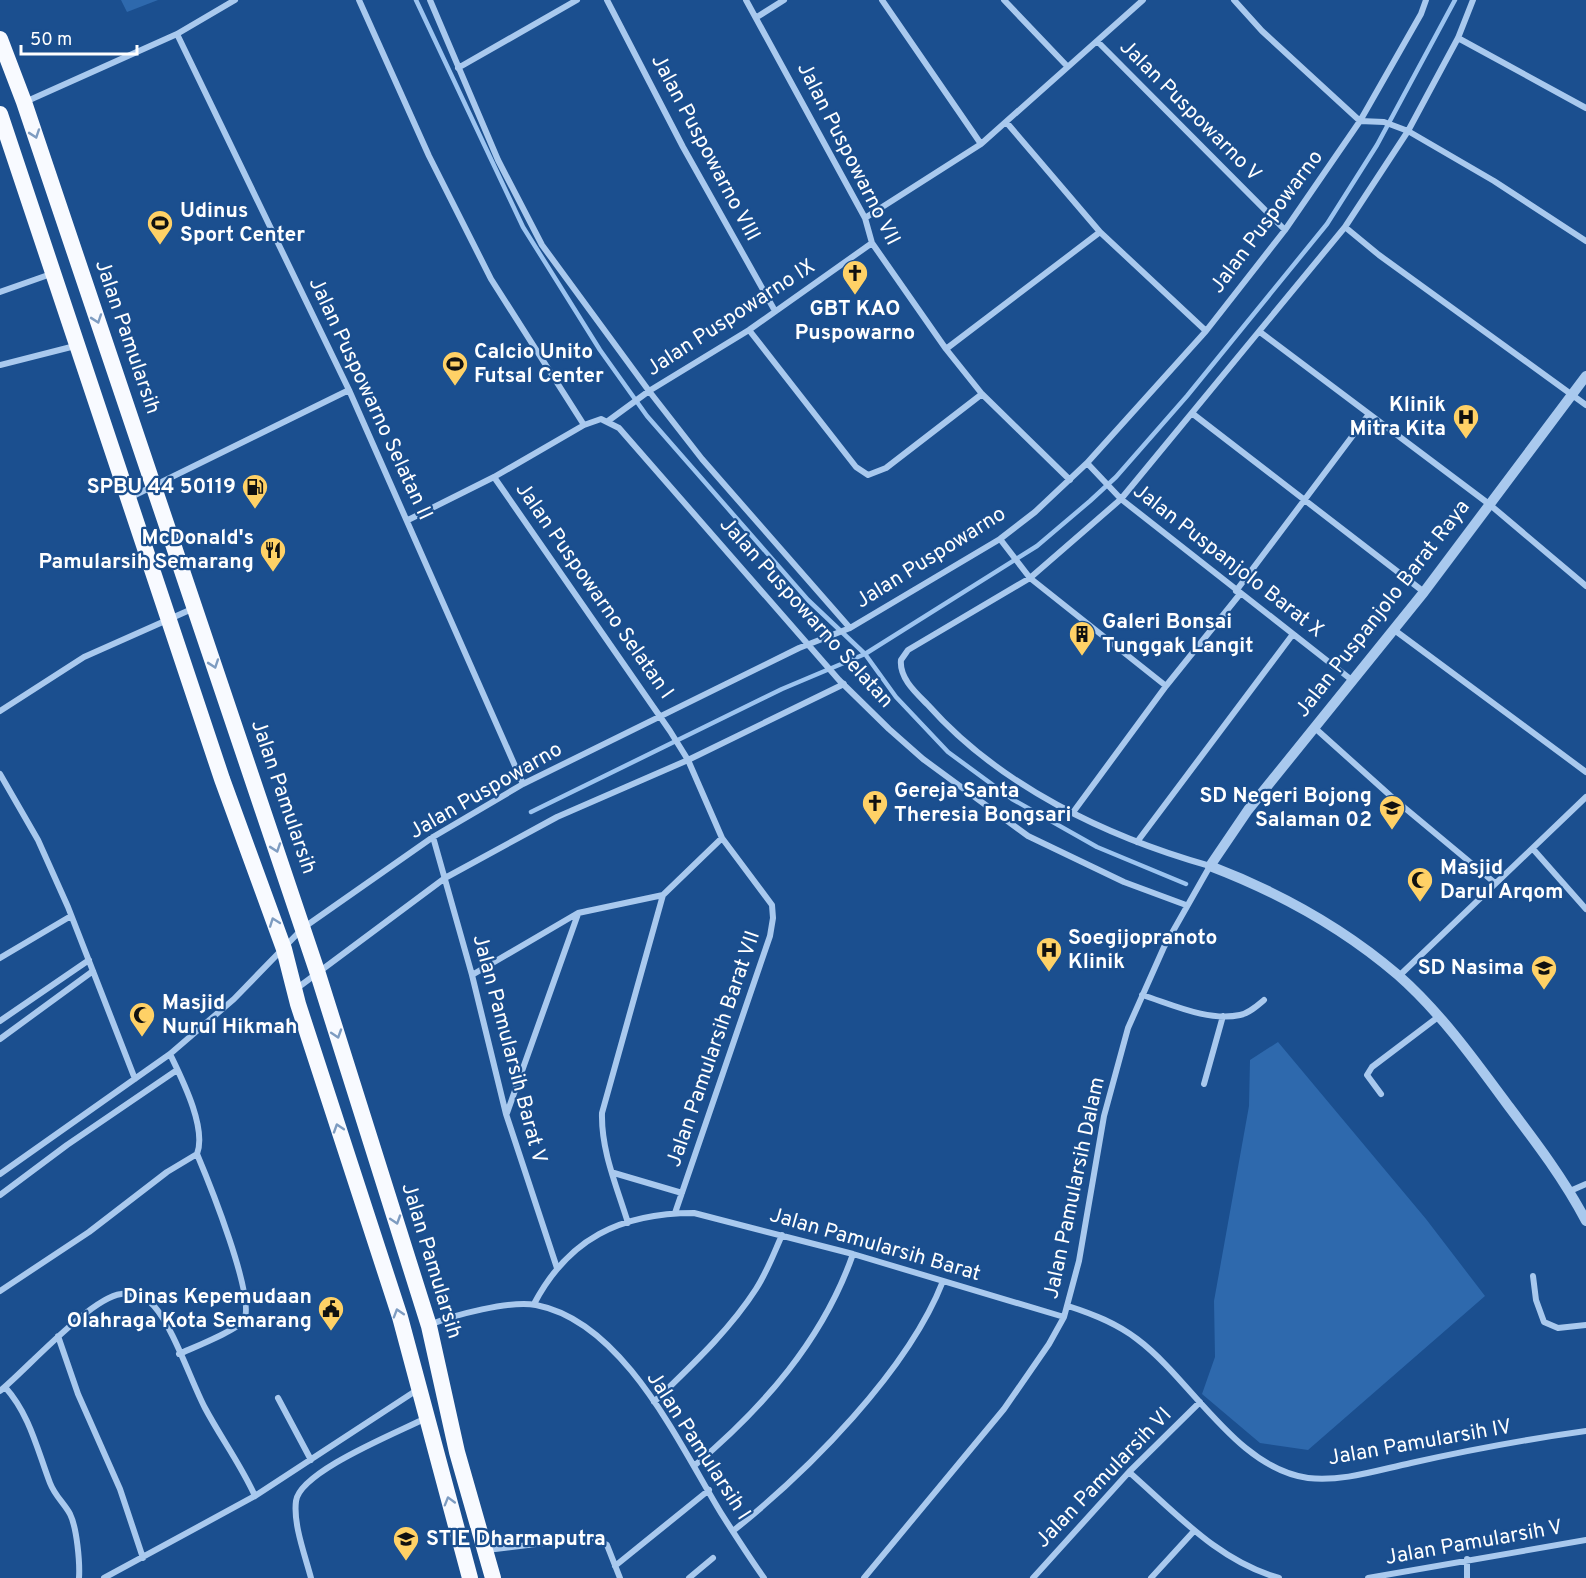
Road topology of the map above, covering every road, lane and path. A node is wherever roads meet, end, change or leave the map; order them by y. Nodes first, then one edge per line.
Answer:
1 (235, 0) edge
2 (359, 0) edge
3 (430, 0) edge
4 (577, 0) edge
5 (607, 0) edge
6 (746, 0) edge
7 (784, 0) edge
8 (882, 0) edge
9 (1004, 0) edge
10 (1143, 0) edge
11 (1234, 0) edge
12 (1426, 0) edge
13 (1473, 0) edge
14 (757, 17) junction
15 (177, 33) junction
16 (1458, 38) junction
17 (0, 39) edge
18 (1097, 41) junction
19 (1067, 66) junction
20 (458, 68) junction
21 (24, 102) junction
22 (1586, 108) edge
23 (0, 114) edge
24 (1360, 121) junction
25 (1007, 123) junction
26 (1408, 131) junction
27 (981, 144) junction
28 (865, 218) junction
29 (1345, 227) junction
30 (1285, 230) junction
31 (1100, 232) junction
32 (1586, 241) edge
33 (872, 243) junction
34 (54, 273) junction
35 (0, 292) edge
36 (775, 311) junction
37 (749, 330) junction
38 (1206, 331) junction
39 (1260, 332) junction
40 (78, 345) junction
41 (946, 349) junction
42 (0, 365) edge
43 (1586, 376) edge
44 (349, 390) junction
45 (649, 391) junction
46 (982, 394) junction
47 (1571, 395) junction
48 (1586, 405) edge
49 (1193, 414) junction
50 (1369, 414) junction
51 (608, 421) junction
52 (584, 425) junction
53 (1089, 464) junction
54 (494, 477) junction
55 (1070, 480) junction
56 (154, 486) junction
57 (1119, 496) junction
58 (128, 499) junction
59 (1303, 501) junction
60 (1489, 504) junction
61 (408, 520) junction
62 (1001, 541) junction
63 (1028, 575) junction
64 (1586, 586) edge
65 (1424, 591) junction
66 (1238, 592) junction
67 (195, 608) junction
68 (169, 617) junction
69 (849, 628) junction
70 (1394, 629) junction
71 (1293, 634) junction
72 (810, 644) junction
73 (1353, 681) junction
74 (841, 682) junction
75 (1166, 686) junction
76 (0, 711) edge
77 (661, 718) junction
78 (666, 725) joint
79 (1316, 729) junction
80 (688, 760) junction
81 (1586, 772) edge
82 (0, 774) edge
83 (523, 784) junction
84 (1586, 797) edge
85 (1074, 812) junction
86 (433, 837) junction
87 (722, 838) junction
88 (1137, 842) junction
89 (1533, 849) junction
90 (1210, 866) junction
91 (445, 878) junction
92 (1495, 883) junction
93 (663, 895) junction
94 (1186, 905) junction
95 (1586, 909) edge
96 (578, 913) junction
97 (71, 916) junction
98 (303, 928) junction
99 (284, 949) junction
100 (0, 958) edge
101 (89, 960) junction
102 (93, 971) junction
103 (318, 974) junction
104 (472, 975) junction
105 (1399, 976) junction
106 (294, 991) junction
107 (1142, 995) junction
108 (1264, 1000) dead end
109 (1223, 1016) junction
110 (1438, 1017) junction
111 (0, 1021) edge
112 (0, 1040) edge
113 (170, 1054) junction
114 (177, 1070) junction
115 (135, 1079) junction
116 (1204, 1084) dead end
117 (123, 1088) junction
118 (1381, 1094) dead end
119 (130, 1102) junction
120 (506, 1114) junction
121 (197, 1154) junction
122 (614, 1173) junction
123 (0, 1174) edge
124 (1586, 1184) edge
125 (1570, 1191) junction
126 (682, 1193) junction
127 (0, 1195) edge
128 (675, 1213) junction
129 (1586, 1221) edge
130 (627, 1222) junction
131 (782, 1235) junction
132 (853, 1254) junction
133 (557, 1268) junction
134 (1533, 1276) dead end
135 (943, 1281) junction
136 (0, 1291) edge
137 (534, 1304) junction
138 (1068, 1306) junction
139 (1064, 1317) junction
140 (1586, 1325) edge
141 (429, 1326) junction
142 (58, 1336) junction
143 (179, 1354) junction
144 (420, 1388) junction
145 (3, 1389) edge
146 (278, 1398) dead end
147 (654, 1402) junction
148 (1200, 1402) junction
149 (427, 1418) junction
150 (1586, 1431) edge
151 (311, 1460) junction
152 (694, 1466) junction
153 (1129, 1472) junction
154 (709, 1490) junction
155 (255, 1497) junction
156 (733, 1531) junction
157 (1194, 1531) junction
158 (1586, 1540) edge
159 (486, 1550) junction
160 (142, 1558) junction
161 (713, 1558) dead end
162 (1467, 1559) junction
163 (615, 1566) junction
164 (79, 1578) edge
165 (104, 1578) edge
166 (310, 1578) edge
167 (470, 1578) edge
168 (493, 1578) edge
169 (620, 1578) edge
170 (689, 1578) edge
171 (764, 1578) edge
172 (864, 1578) edge
173 (1033, 1578) edge
174 (1151, 1578) edge
175 (1279, 1578) edge
176 (1368, 1578) edge
177 (1467, 1578) edge

1 - 15 street
2 - 52 street
3 - 20 street, Jalan Puspowarno Selatan
4 - 20 street
5 - 36 street, Jalan Puspowarno VIII
6 - 14 street, Jalan Puspowarno VII
7 - 14 street
8 - 27 street
9 - 19 street
10 - 18 street
11 - 24 street
12 - 24 street, Jalan Puspowarno
13 - 16 street
14 - 28 street, Jalan Puspowarno VII
15 - 21 street
15 - 44 street, Jalan Puspowarno Selatan II
16 - 22 street
16 - 26 street
17 - 21 highway, Jalan Pamularsih
18 - 19 street
18 - 30 street, Jalan Puspowarno V
19 - 25 street
20 - 45 street, Jalan Puspowarno Selatan
21 -> 56 highway, Jalan Pamularsih
23 - 34 highway
24 - 26 street
24 - 30 street, Jalan Puspowarno
25 - 27 street
25 - 31 street
26 - 29 street
26 - 32 street
27 - 28 street
28 - 33 street, Jalan Puspowarno VII
29 - 39 street
29 - 47 street
30 - 38 street, Jalan Puspowarno
31 - 38 street
31 - 41 street
33 - 36 street, Jalan Puspowarno IX
33 - 41 street, Jalan Puspowarno VII
34 - 35 street
34 - 40 highway
36 - 37 street, Jalan Puspowarno IX
37 - 45 street, Jalan Puspowarno IX
37 - 46 street
38 - 53 street, Jalan Puspowarno
39 - 49 street
39 - 50 street
40 - 42 street
40 - 58 highway
41 - 46 street, Jalan Puspowarno VII
43 - 47 street, Jalan Puspanjolo Barat Raya
44 - 56 street
44 - 61 street, Jalan Puspowarno Selatan II
45 - 51 street, Jalan Puspowarno IX
45 - 69 street, Jalan Puspowarno Selatan
46 - 55 street, Jalan Puspowarno VII
47 - 48 street
47 - 60 street, Jalan Puspanjolo Barat Raya
49 - 57 street
49 - 59 street
50 - 59 street
50 - 60 street
51 - 52 street
51 - 72 street, Jalan Puspowarno Selatan
52 - 54 street
53 - 55 street, Jalan Puspowarno
53 - 57 street, Jalan Puspanjolo Barat X
54 - 61 street
54 - 77 street, Jalan Puspowarno Selatan I
55 - 62 street, Jalan Puspowarno
56 - 58 street
56 - 67 highway, Jalan Pamularsih
57 - 63 street
57 - 66 street, Jalan Puspanjolo Barat X
58 - 68 highway
59 - 65 street
59 - 66 street
60 - 64 street
60 - 65 street, Jalan Puspanjolo Barat Raya
61 - 83 street, Jalan Puspowarno Selatan II
62 - 63 street
62 - 69 street, Jalan Puspowarno
63 - 75 street
63 - 85 street
65 - 70 street, Jalan Puspanjolo Barat Raya
66 - 71 street, Jalan Puspanjolo Barat X
66 - 75 street
67 - 68 street
67 -> 98 highway, Jalan Pamularsih
68 - 76 street
99 -> 68 highway
69 - 72 street, Jalan Puspowarno
70 - 73 street, Jalan Puspanjolo Barat Raya
70 - 81 street
71 - 73 street, Jalan Puspanjolo Barat X
71 - 88 street
72 - 74 street, Jalan Puspowarno Selatan
72 - 77 street, Jalan Puspowarno
73 - 79 street, Jalan Puspanjolo Barat Raya
74 - 80 street
74 - 94 street, Jalan Puspowarno Selatan
75 - 85 street
77 - 78 street, Jalan Puspowarno Selatan I
77 - 83 street, Jalan Puspowarno
78 - 80 street, Jalan Pamularsih Barat VII
79 - 90 street, Jalan Puspanjolo Barat Raya
79 - 92 street
80 - 87 street, Jalan Pamularsih Barat VII
80 - 91 street
82 - 97 street
83 - 86 street, Jalan Puspowarno
84 - 89 street
85 - 88 street
86 - 91 street, Jalan Pamularsih Barat V
86 - 98 street, Jalan Puspowarno
87 - 93 street
87 - 126 street, Jalan Pamularsih Barat VII
88 - 90 street
89 - 92 street
89 - 95 street
90 - 94 street, Jalan Pamularsih Dalam
90 - 105 street
91 - 103 street
91 - 104 street, Jalan Pamularsih Barat V
92 - 105 street
93 - 96 street
93 - 122 street
94 - 107 street, Jalan Pamularsih Dalam
96 - 104 street
96 - 120 street
97 - 100 street
97 - 101 street
98 - 99 street, Jalan Puspowarno
98 - 103 highway, Jalan Pamularsih
99 - 106 highway
99 - 113 street, Jalan Puspowarno
101 - 102 street
101 - 111 street
102 - 112 street
102 - 115 street
103 - 106 street
103 -> 141 highway, Jalan Pamularsih
104 - 120 street, Jalan Pamularsih Barat V
105 - 110 street
144 -> 106 highway
107 - 109 street
107 - 138 street, Jalan Pamularsih Dalam
108 - 109 street
109 - 116 street
110 - 118 street
110 - 125 street
113 - 114 street
113 - 115 street, Jalan Puspowarno
114 - 119 street
114 - 121 street
115 - 117 street, Jalan Puspowarno
117 - 119 street
117 - 123 street, Jalan Puspowarno
119 - 127 street
120 - 133 street, Jalan Pamularsih Barat V
121 - 136 street
121 - 143 street
122 - 126 street
122 - 130 street
124 - 125 street
125 - 129 street
126 - 128 street, Jalan Pamularsih Barat VII
128 - 130 street
128 - 131 street, Jalan Pamularsih Barat
130 - 133 street
131 - 132 street, Jalan Pamularsih Barat
131 - 147 street
132 - 135 street, Jalan Pamularsih Barat
132 - 152 street
133 - 137 street
134 - 140 street
135 - 139 street, Jalan Pamularsih Barat
135 - 156 street
137 - 141 street, Jalan Pamularsih I
137 - 147 street, Jalan Pamularsih I
138 - 139 street, Jalan Pamularsih Dalam
138 - 148 street, Jalan Pamularsih IV
139 - 172 street, Jalan Pamularsih Dalam
141 - 159 highway, Jalan Pamularsih
142 - 143 street
142 - 145 street
142 - 160 street
143 - 155 street
144 - 149 highway
144 - 151 street
145 - 164 street
146 - 151 street
147 - 152 street, Jalan Pamularsih I
148 - 150 street, Jalan Pamularsih IV
148 - 153 street, Jalan Pamularsih VI
149 - 166 street
167 -> 149 highway
151 - 155 street
152 - 154 street, Jalan Pamularsih I
153 - 157 street
153 - 173 street, Jalan Pamularsih VI
154 - 156 street, Jalan Pamularsih I
154 - 163 street
155 - 160 street
156 - 171 street, Jalan Pamularsih I
157 - 174 street
157 - 175 street
158 - 162 street, Jalan Pamularsih V
159 - 163 street
159 - 168 highway, Jalan Pamularsih
160 - 165 street
161 - 170 street
162 - 176 street, Jalan Pamularsih V
162 - 177 street
163 - 169 street

